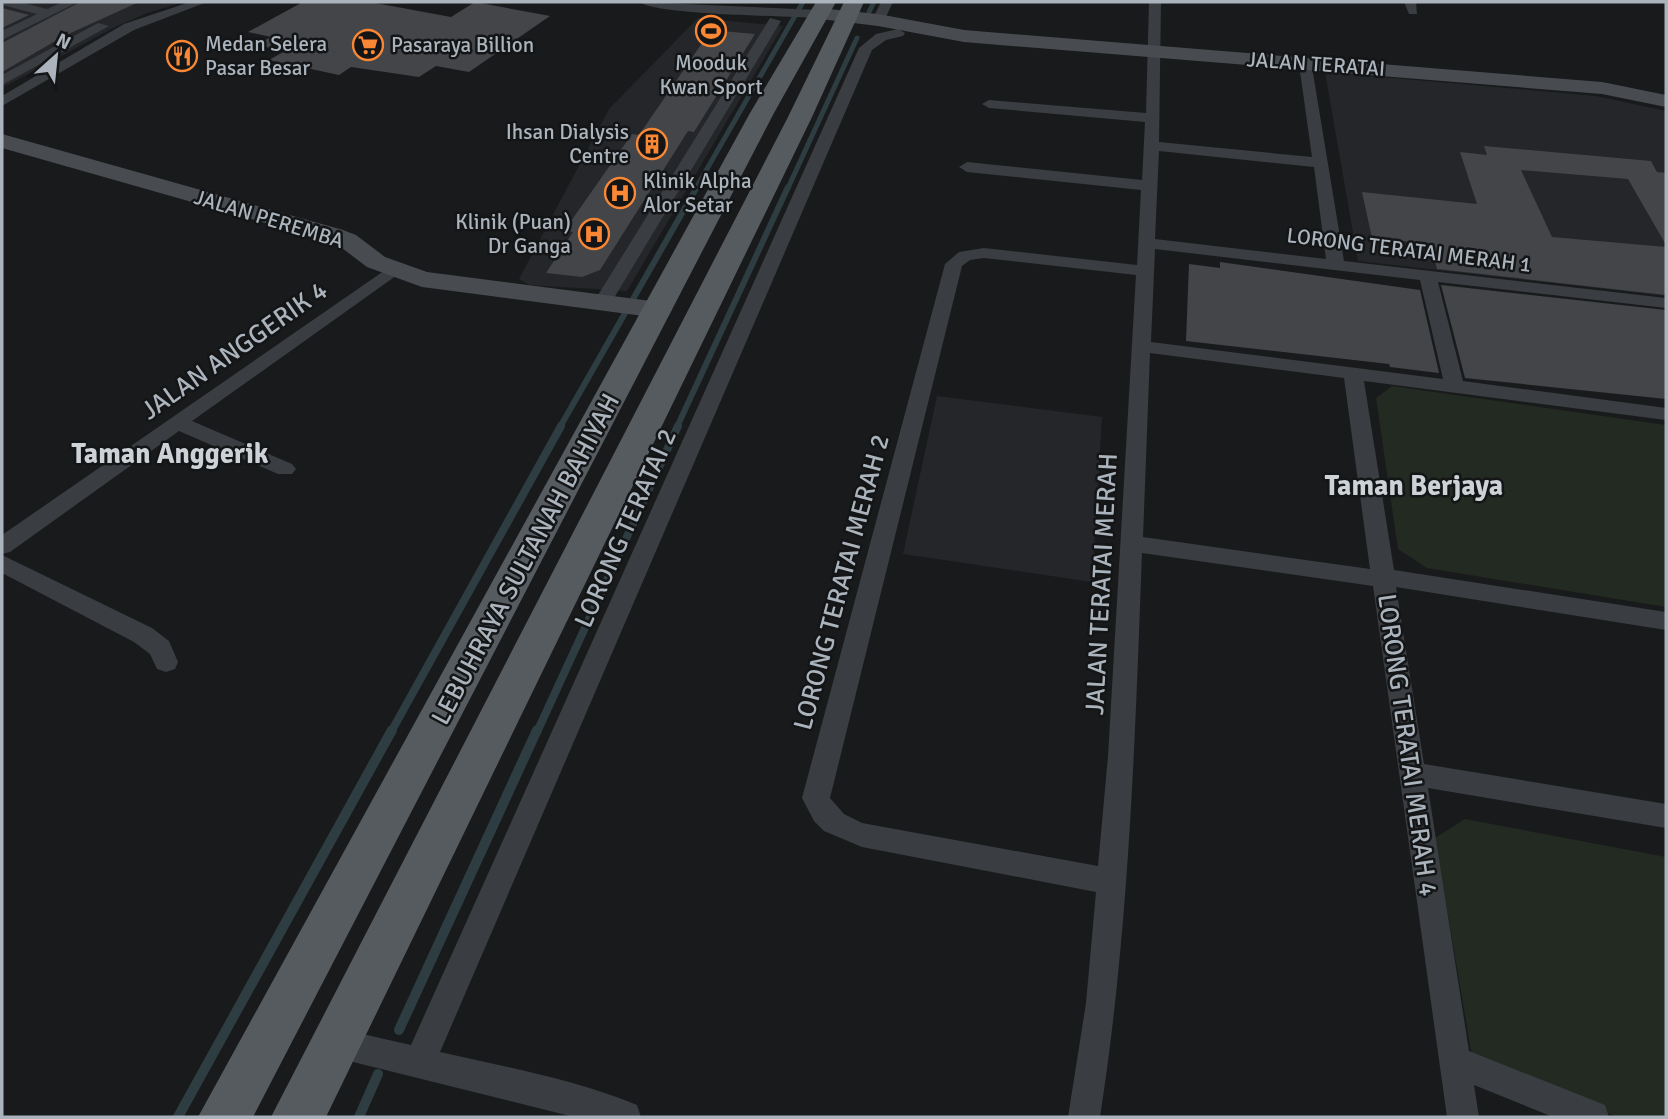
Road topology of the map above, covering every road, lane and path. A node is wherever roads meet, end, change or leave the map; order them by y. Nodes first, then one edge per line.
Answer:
1 (7, 2) edge
2 (72, 2) edge
3 (164, 2) edge
4 (201, 2) edge
5 (646, 2) edge
6 (887, 2) edge
7 (1155, 2) edge
8 (2, 5) edge
9 (735, 5) edge
10 (681, 7) junction
11 (46, 13) junction
12 (813, 16) edge
13 (848, 16) edge
14 (781, 18) junction
15 (878, 20) junction
16 (898, 33) junction
17 (2, 36) edge
18 (964, 36) junction
19 (1156, 51) junction
20 (1307, 64) junction
21 (2, 81) edge
22 (2, 88) edge
23 (20, 91) junction
24 (1666, 101) edge
25 (2, 102) edge
26 (989, 104) dead end
27 (1152, 118) junction
28 (2, 141) edge
29 (1151, 146) junction
30 (1321, 163) junction
31 (967, 167) dead end
32 (1149, 186) junction
33 (1146, 243) junction
34 (1336, 265) junction
35 (394, 269) junction
36 (1145, 271) junction
37 (1428, 275) junction
38 (1666, 303) edge
39 (629, 306) junction
40 (1141, 346) junction
41 (1353, 373) junction
42 (1454, 386) junction
43 (1666, 414) edge
44 (178, 423) junction
45 (285, 469) dead end
46 (1131, 543) junction
47 (2, 546) edge
48 (2, 563) edge
49 (1383, 578) junction
50 (1666, 621) edge
51 (166, 662) dead end
52 (1413, 774) junction
53 (1666, 816) edge
54 (1111, 882) junction
55 (336, 1044) junction
56 (1455, 1060) junction
57 (419, 1063) junction
58 (225, 1117) edge
59 (298, 1117) edge
60 (625, 1117) edge
61 (1084, 1117) edge
62 (1463, 1117) edge
63 (1593, 1117) edge

1 - 8 street
1 - 11 street
2 - 11 street
3 - 21 street
4 - 23 street
5 - 10 street
6 - 15 street
7 - 19 street, JALAN TERATAI MERAH
9 - 10 street
9 - 14 street
10 - 14 street
11 - 17 street
12 - 13 street
12 - 14 street
12 - 39 main road, LEBUHRAYA SULTANAH BAHIYAH
13 - 15 street, JALAN TERATAI
13 - 16 street, JALAN TERATAI
13 - 55 main road, LEBUHRAYA SULTANAH BAHIYAH
14 - 39 street
15 - 18 street, JALAN TERATAI
16 - 18 street, JALAN TERATAI
16 - 57 street, LORONG TERATAI 2
18 - 19 street, JALAN TERATAI
19 - 20 street, JALAN TERATAI
19 - 27 street, JALAN TERATAI MERAH
20 - 24 street, JALAN TERATAI
20 - 30 street
22 - 23 street
23 - 25 street
26 - 27 street
27 - 29 street, JALAN TERATAI MERAH
28 - 35 street, JALAN PEREMBA
29 - 30 street
29 - 32 street, JALAN TERATAI MERAH
30 - 34 street
31 - 32 street
32 - 33 street, JALAN TERATAI MERAH
33 - 34 street, LORONG TERATAI MERAH 1
33 - 36 street, JALAN TERATAI MERAH
34 - 37 street, LORONG TERATAI MERAH 1
35 - 39 street, JALAN PEREMBA
35 - 44 street, JALAN ANGGERIK 4
36 - 40 street, JALAN TERATAI MERAH
36 - 54 street, LORONG TERATAI MERAH 2
37 - 38 street, LORONG TERATAI MERAH 1
37 - 42 street
39 - 58 main road, LEBUHRAYA SULTANAH BAHIYAH
40 - 41 street
40 - 46 street, JALAN TERATAI MERAH
41 - 42 street
41 - 49 street, LORONG TERATAI MERAH 4
42 - 43 street
44 - 45 street
44 - 47 street, JALAN ANGGERIK 4
46 - 49 street
46 - 54 street, JALAN TERATAI MERAH
48 - 51 street
49 - 50 street
49 - 52 street, LORONG TERATAI MERAH 4
52 - 53 street
52 - 56 street, LORONG TERATAI MERAH 4
54 - 61 street, JALAN TERATAI MERAH
55 - 57 street
55 - 59 main road, LEBUHRAYA SULTANAH BAHIYAH
56 - 62 street, LORONG TERATAI MERAH 4
56 - 63 street
57 - 60 street

